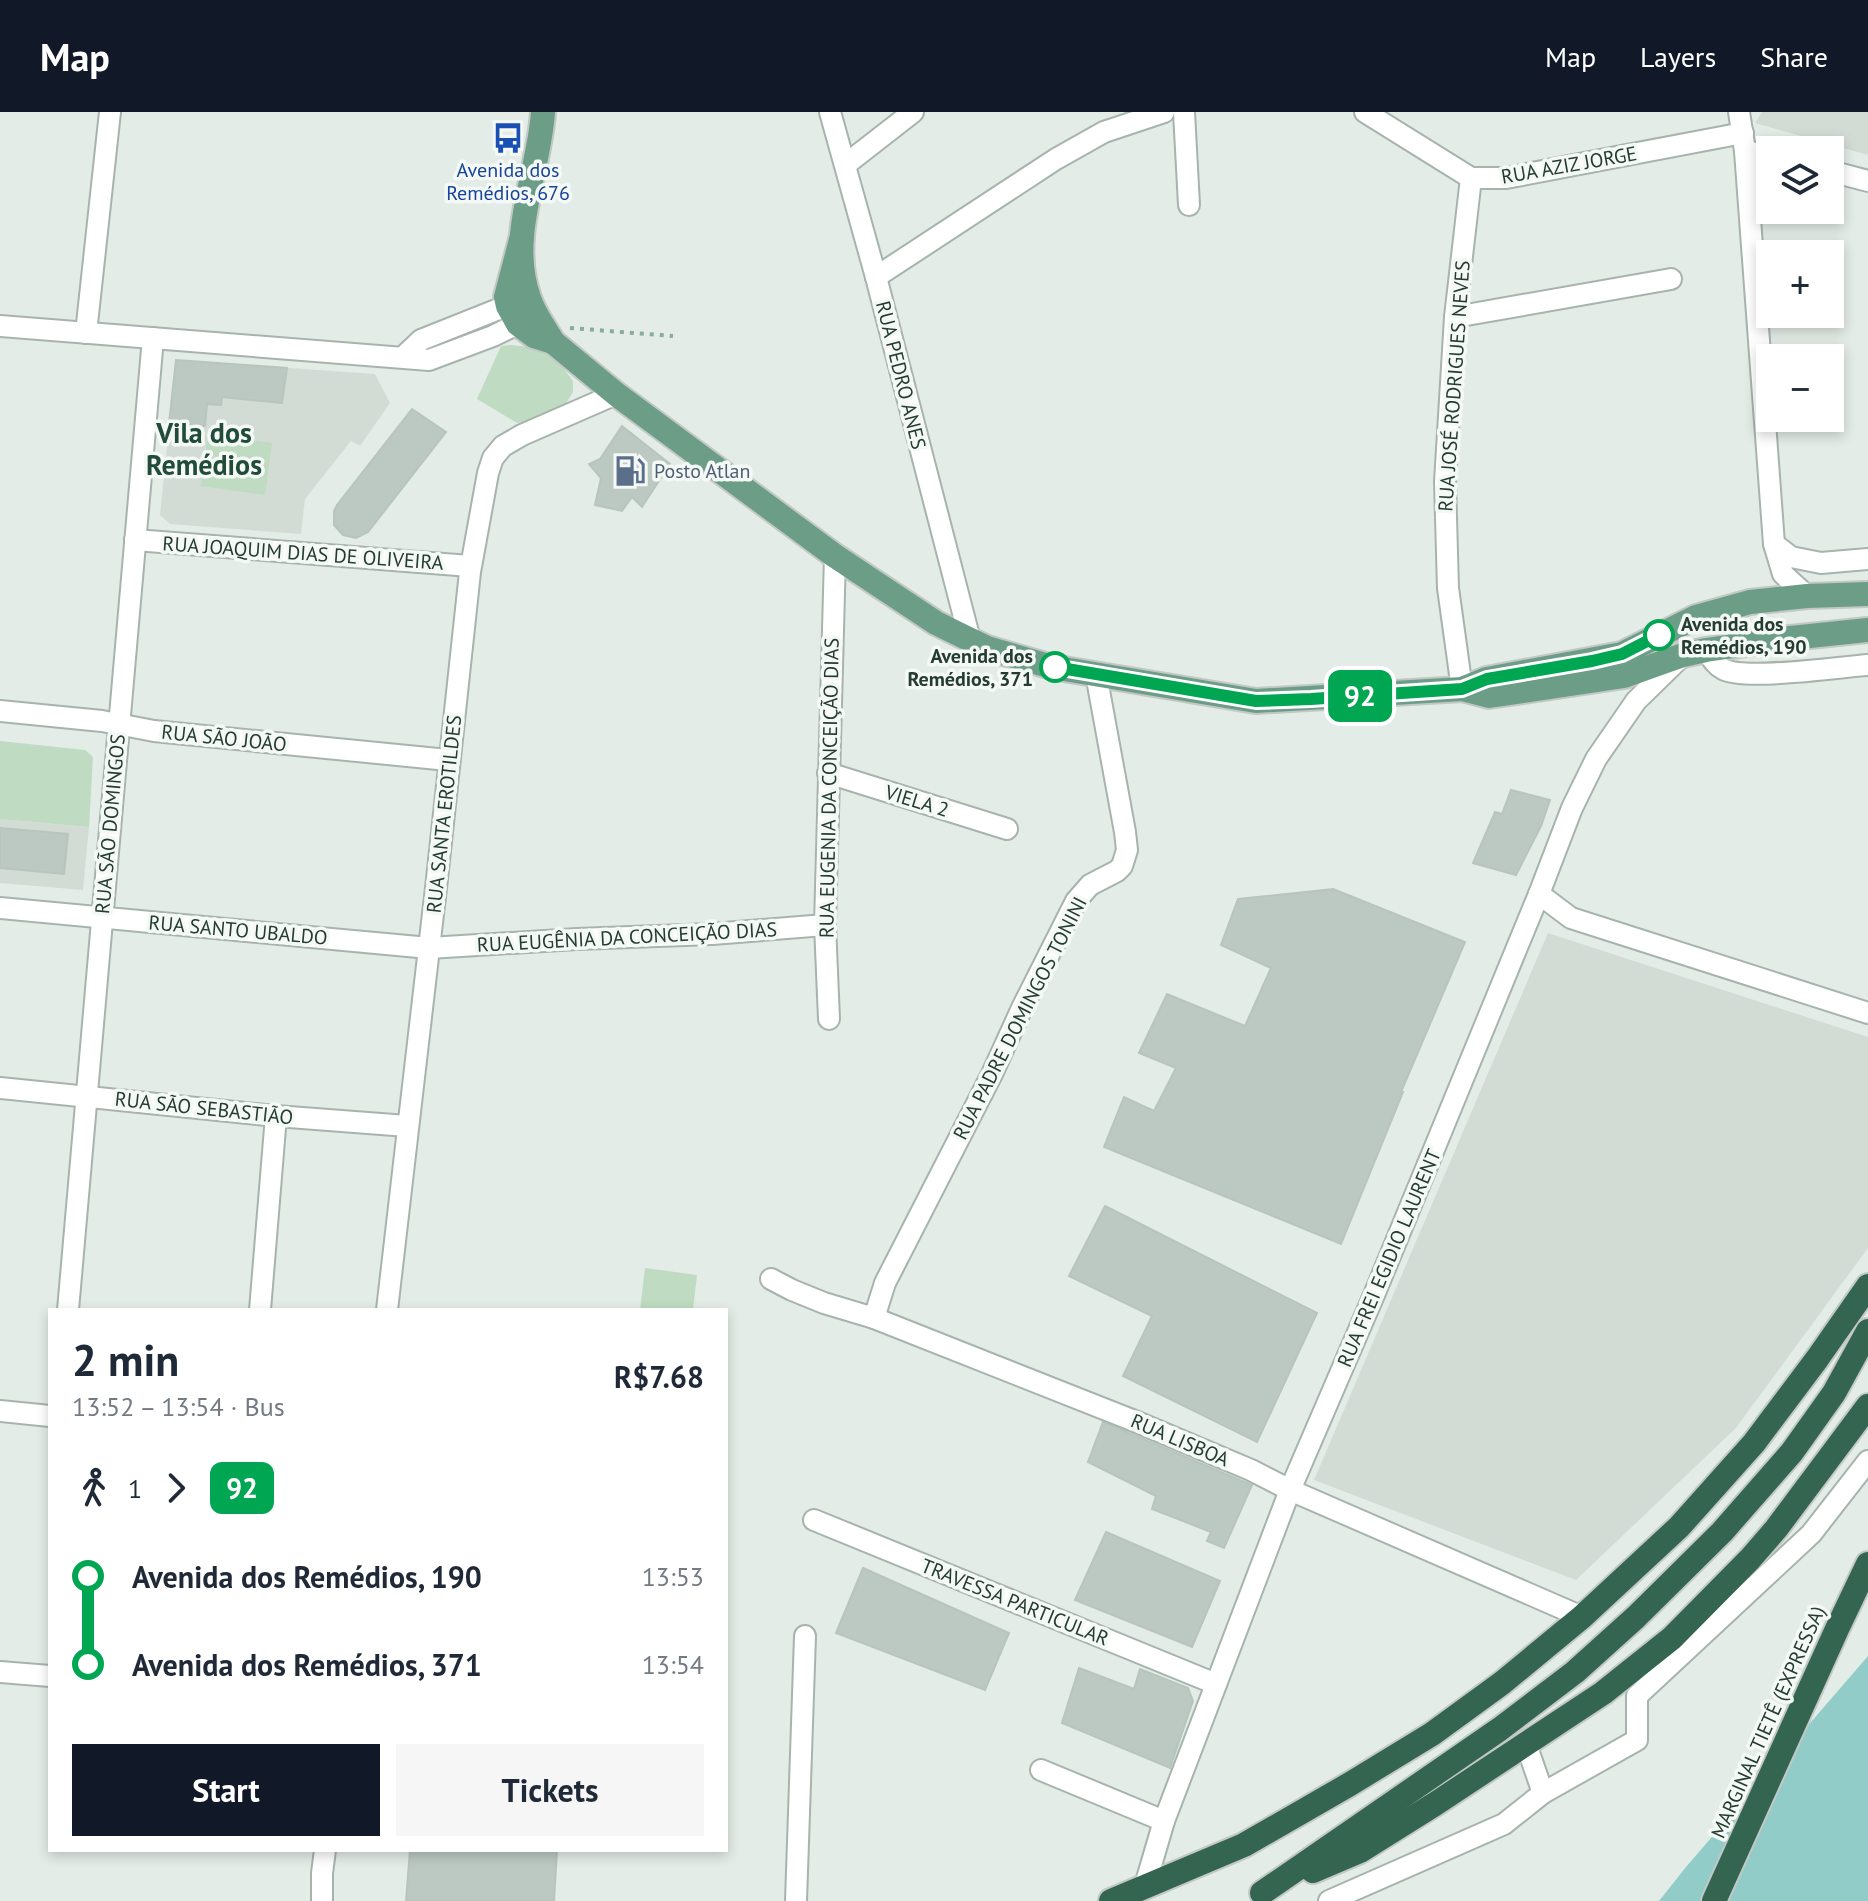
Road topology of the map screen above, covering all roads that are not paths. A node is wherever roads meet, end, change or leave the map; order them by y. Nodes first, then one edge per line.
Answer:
1 (110, 112) edge
2 (531, 112) edge
3 (543, 112) edge
4 (830, 112) edge
5 (913, 112) edge
6 (1164, 112) edge
7 (1184, 112) edge
8 (1365, 112) edge
9 (1742, 132) edge
10 (845, 165) junction
11 (1844, 175) edge
12 (1471, 178) junction
13 (1868, 181) edge
14 (530, 182) junction
15 (1189, 205) dead end
16 (876, 277) junction
17 (1671, 279) dead end
18 (1455, 317) junction
19 (531, 318) junction
20 (0, 326) edge
21 (86, 333) junction
22 (153, 338) junction
23 (616, 394) junction
24 (135, 540) junction
25 (1774, 544) junction
26 (835, 556) junction
27 (1868, 559) edge
28 (470, 566) junction
29 (1868, 594) edge
30 (1807, 596) junction
31 (1862, 631) edge
32 (970, 640) junction
33 (1694, 653) junction
34 (1868, 665) edge
35 (1096, 674) junction
36 (1462, 689) junction
37 (0, 711) edge
38 (118, 724) junction
39 (448, 760) junction
40 (828, 773) junction
41 (1007, 829) dead end
42 (1539, 894) junction
43 (0, 908) edge
44 (102, 918) junction
45 (825, 925) junction
46 (429, 948) junction
47 (1868, 1013) edge
48 (829, 1019) dead end
49 (0, 1088) edge
50 (88, 1096) junction
51 (276, 1116) junction
52 (407, 1126) junction
53 (771, 1279) dead end
54 (1868, 1286) edge
55 (68, 1308) edge
56 (260, 1308) edge
57 (387, 1308) edge
58 (874, 1318) junction
59 (1868, 1331) edge
60 (1868, 1406) edge
61 (0, 1411) edge
62 (48, 1416) edge
63 (1868, 1461) edge
64 (1290, 1490) junction
65 (814, 1520) dead end
66 (1868, 1564) edge
67 (1582, 1617) junction
68 (805, 1636) dead end
69 (0, 1672) edge
70 (48, 1676) edge
71 (1216, 1684) junction
72 (1526, 1744) junction
73 (1041, 1770) dead end
74 (1543, 1793) junction
75 (1164, 1821) junction
76 (325, 1852) edge
77 (1144, 1889) junction
78 (1253, 1897) edge
79 (322, 1901) edge
80 (796, 1901) edge
81 (1111, 1901) edge
82 (1329, 1901) edge
83 (1714, 1901) edge

1 - 21 street
2 - 14 main road
3 - 14 main road
4 - 10 street, RUA PEDRO ANES
5 - 10 street
6 - 16 street
7 - 15 street
8 - 12 street, RUA AZIZ JORGE
9 - 12 street, RUA AZIZ JORGE
9 - 25 street
10 - 16 street, RUA PEDRO ANES
11 - 13 street
12 - 18 street, RUA JOSÉ RODRIGUES NEVES
14 - 19 main road
16 - 32 street, RUA PEDRO ANES
17 - 18 street
18 - 36 street, RUA JOSÉ RODRIGUES NEVES
19 - 22 street
19 - 23 main road
20 - 21 street
21 - 22 street
22 - 24 street, RUA SÃO DOMINGOS
23 - 26 main road
23 - 28 street, RUA SANTA EROTILDES
24 - 28 street, RUA JOAQUIM DIAS DE OLIVEIRA
24 - 38 street, RUA SÃO DOMINGOS
25 - 27 street
25 - 30 street
26 - 32 main road
26 - 40 street, RUA EUGENIA DA CONCEIÇÃO DIAS
28 - 39 street, RUA SANTA EROTILDES
29 - 30 main road
30 - 36 main road
31 - 33 main road
32 - 35 main road
33 - 34 street
33 - 36 main road
33 - 42 street, RUA FREI EGIDIO LAURENT
35 - 36 main road
35 - 58 street, RUA PADRE DOMINGOS TONINI
37 - 38 street, RUA SÃO JOÃO
38 - 39 street, RUA SÃO JOÃO
38 - 44 street, RUA SÃO DOMINGOS
39 - 46 street, RUA SANTA EROTILDES
40 - 41 street, VIELA 2
40 - 45 street, RUA EUGENIA DA CONCEIÇÃO DIAS
42 - 47 street
42 - 64 street, RUA FREI EGIDIO LAURENT
43 - 44 street, RUA SANTO UBALDO
44 - 46 street, RUA SANTO UBALDO
44 - 50 street, RUA SÃO DOMINGOS
45 - 46 street, RUA EUGÊNIA DA CONCEIÇÃO DIAS
45 - 48 street, RUA EUGENIA DA CONCEIÇÃO DIAS
46 - 52 street, RUA SANTA EROTILDES
49 - 50 street, RUA SÃO SEBASTIÃO
50 - 51 street, RUA SÃO SEBASTIÃO
50 - 55 street, RUA SÃO DOMINGOS
51 - 52 street, RUA SÃO SEBASTIÃO
51 - 56 street
52 - 57 street, RUA SANTA EROTILDES
53 - 58 street, RUA LISBOA
54 - 67 highway
58 - 64 street, RUA LISBOA
59 - 78 highway
60 - 72 highway
61 - 62 street
63 - 74 street
64 - 67 street, RUA LISBOA
64 - 71 street, RUA FREI EGIDIO LAURENT
65 - 71 street, TRAVESSA PARTICULAR
66 - 83 highway, MARGINAL TIETÊ (EXPRESSA)
67 - 77 highway
68 - 80 street
69 - 70 street
71 - 75 street, RUA FREI EGIDIO LAURENT
72 - 74 street
72 - 78 highway
73 - 75 street
74 - 82 street
75 - 77 street, RUA FREI EGIDIO LAURENT
76 - 79 street
77 - 81 highway

